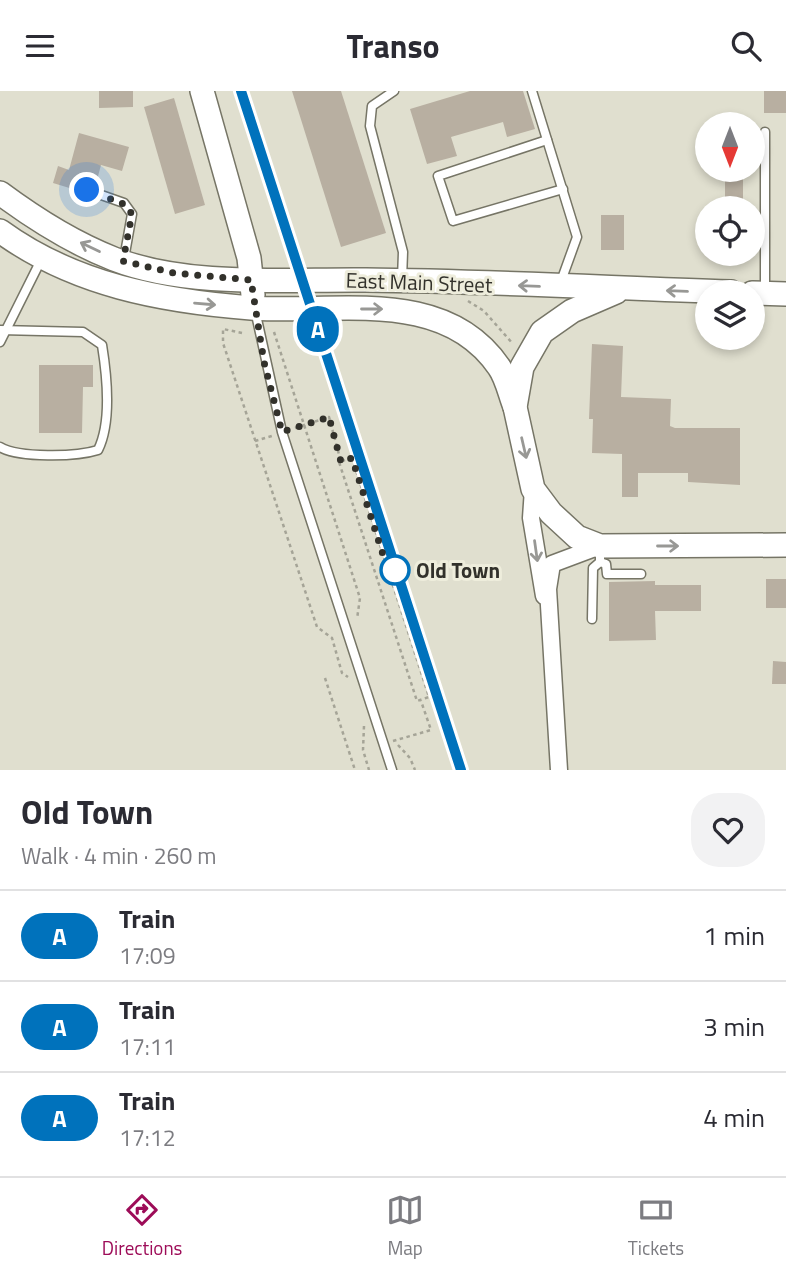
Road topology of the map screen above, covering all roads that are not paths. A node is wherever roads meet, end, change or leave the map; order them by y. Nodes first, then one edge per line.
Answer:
1 (202, 91) edge
2 (394, 91) edge
3 (531, 91) edge
4 (765, 132) dead end
5 (547, 140) junction
6 (563, 189) junction
7 (87, 190) dead end
8 (0, 193) edge
9 (0, 231) edge
10 (42, 257) junction
11 (123, 261) junction
12 (251, 280) junction
13 (402, 281) junction
14 (560, 287) junction
15 (622, 289) junction
16 (695, 291) edge
17 (768, 293) edge
18 (254, 308) junction
19 (3, 330) edge
20 (0, 342) edge
21 (515, 407) junction
22 (0, 447) edge
23 (533, 489) junction
24 (786, 545) edge
25 (600, 554) junction
26 (641, 574) dead end
27 (549, 611) junction
28 (592, 619) dead end
29 (392, 770) edge
30 (559, 770) edge

1 - 12 main road
2 - 13 lane
3 - 5 lane
4 - 17 lane
5 - 6 lane
5 - 6 lane
6 - 14 lane
7 - 11 lane
11 -> 8 main road, East Main Street
9 - 10 main road, East Main Street
10 -> 18 main road, East Main Street
10 - 19 lane
11 - 12 main road, East Main Street
12 - 13 main road, East Main Street
12 - 18 main road
14 -> 13 main road, East Main Street
14 - 15 main road, East Main Street
16 -> 15 main road, East Main Street
15 - 21 main road
18 -> 21 main road, East Main Street
18 - 29 lane
19 - 20 lane
19 - 22 lane
21 -> 23 main road
23 - 25 main road
23 -> 27 street
25 -> 24 main road
25 - 26 lane
25 - 27 street
25 - 28 lane
27 - 30 street

